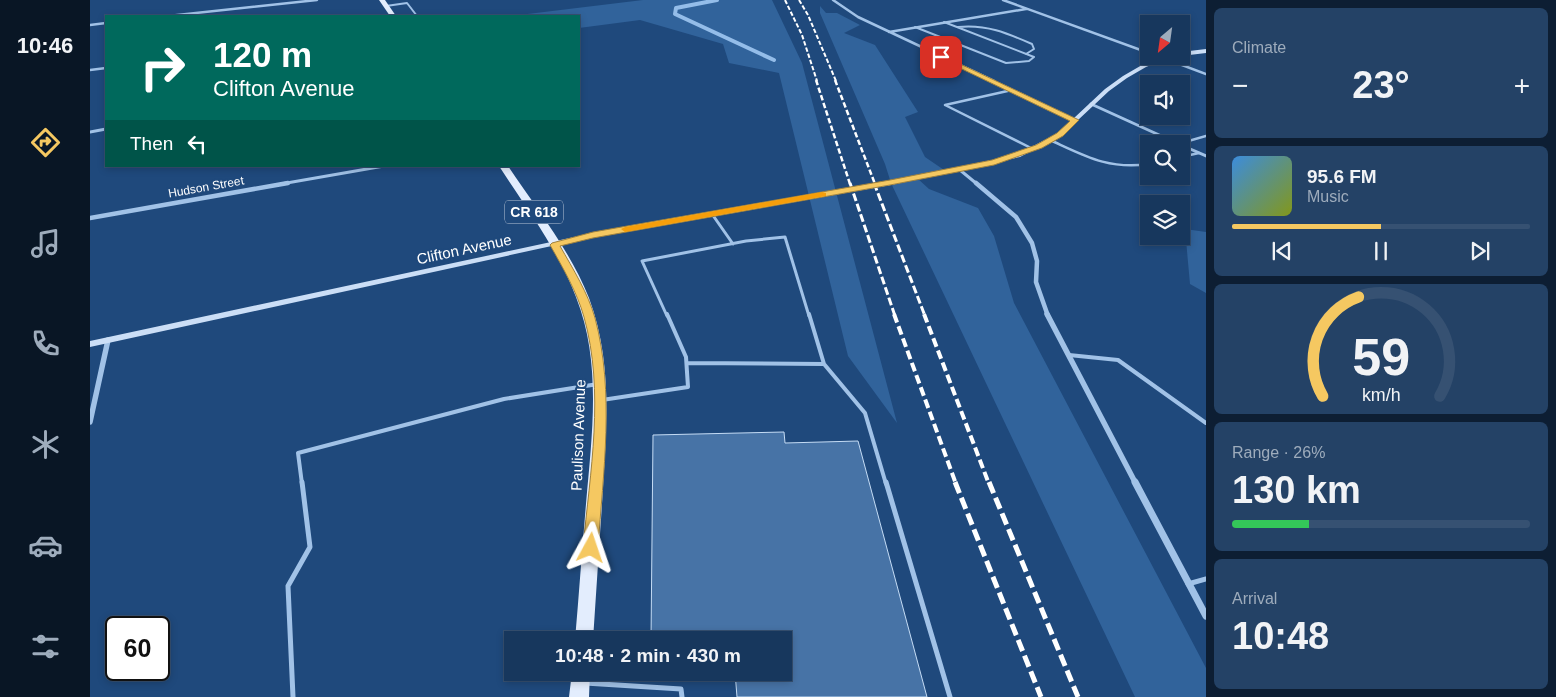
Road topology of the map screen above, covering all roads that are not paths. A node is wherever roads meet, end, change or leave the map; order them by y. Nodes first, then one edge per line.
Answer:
1 (317, 0) edge
2 (833, 0) edge
3 (1003, 0) edge
4 (384, 3) edge
5 (1027, 9) junction
6 (177, 15) edge
7 (392, 15) edge
8 (416, 15) edge
9 (944, 22) junction
10 (105, 23) edge
11 (90, 25) edge
12 (915, 27) junction
13 (956, 27) junction
14 (889, 32) junction
15 (1140, 50) edge
16 (1206, 50) edge
17 (1190, 53) edge
18 (1026, 54) junction
19 (1148, 65) edge
20 (1184, 65) edge
21 (105, 68) edge
22 (90, 70) edge
23 (1206, 74) edge
24 (1012, 90) junction
25 (1091, 104) junction
26 (1075, 120) junction
27 (105, 129) edge
28 (90, 132) edge
29 (1160, 135) edge
30 (1206, 136) edge
31 (1050, 140) junction
32 (1190, 141) edge
33 (1033, 149) junction
34 (1190, 149) edge
35 (1199, 153) junction
36 (1190, 155) edge
37 (1206, 156) edge
38 (1140, 166) edge
39 (378, 167) edge
40 (504, 167) edge
41 (960, 170) junction
42 (712, 214) junction
43 (90, 218) edge
44 (732, 244) junction
45 (555, 245) junction
46 (108, 340) junction
47 (90, 344) edge
48 (1068, 355) junction
49 (687, 363) junction
50 (824, 364) junction
51 (600, 384) junction
52 (600, 400) junction
53 (90, 422) edge
54 (1206, 423) edge
55 (1206, 579) edge
56 (1188, 584) junction
57 (1206, 616) edge
58 (585, 631) edge
59 (580, 684) edge
60 (293, 697) edge
61 (682, 697) edge
62 (950, 697) edge

1 - 6 street
2 - 14 street
3 - 5 street
4 - 7 main road
4 - 8 lane
5 - 9 street
5 - 15 street
9 - 12 street
9 - 13 lane
10 - 11 street
12 - 14 street
12 - 18 lane
13 - 18 lane
13 - 18 lane
14 - 24 street
16 - 17 main road
19 - 25 main road, Clifton Avenue
20 - 23 street
21 - 22 street
24 - 26 street
24 - 33 lane
25 - 26 main road, Clifton Avenue
25 - 29 street
26 - 31 main road, Clifton Avenue
27 - 28 street
30 - 32 lane
31 - 33 main road, Clifton Avenue
31 - 38 lane
33 - 41 main road, Clifton Avenue
34 - 35 street
35 - 36 lane
35 - 37 street
39 - 43 street, Hudson Street
40 - 45 main road, Paulison Avenue / CR 618
41 - 42 main road, Clifton Avenue
41 - 48 street
42 - 44 lane
42 - 45 main road, Clifton Avenue
44 - 49 lane
44 - 50 lane
45 - 46 main road, Clifton Avenue
45 - 51 main road, Paulison Avenue / CR 618
46 - 47 main road, Clifton Avenue
46 - 53 street
48 - 54 lane
48 - 56 street
49 - 50 lane
49 - 52 lane
50 - 62 lane
51 - 52 main road, Paulison Avenue / CR 618
51 - 60 lane
52 - 58 main road, Paulison Avenue / CR 618
55 - 56 lane
56 - 57 street
59 - 61 lane

